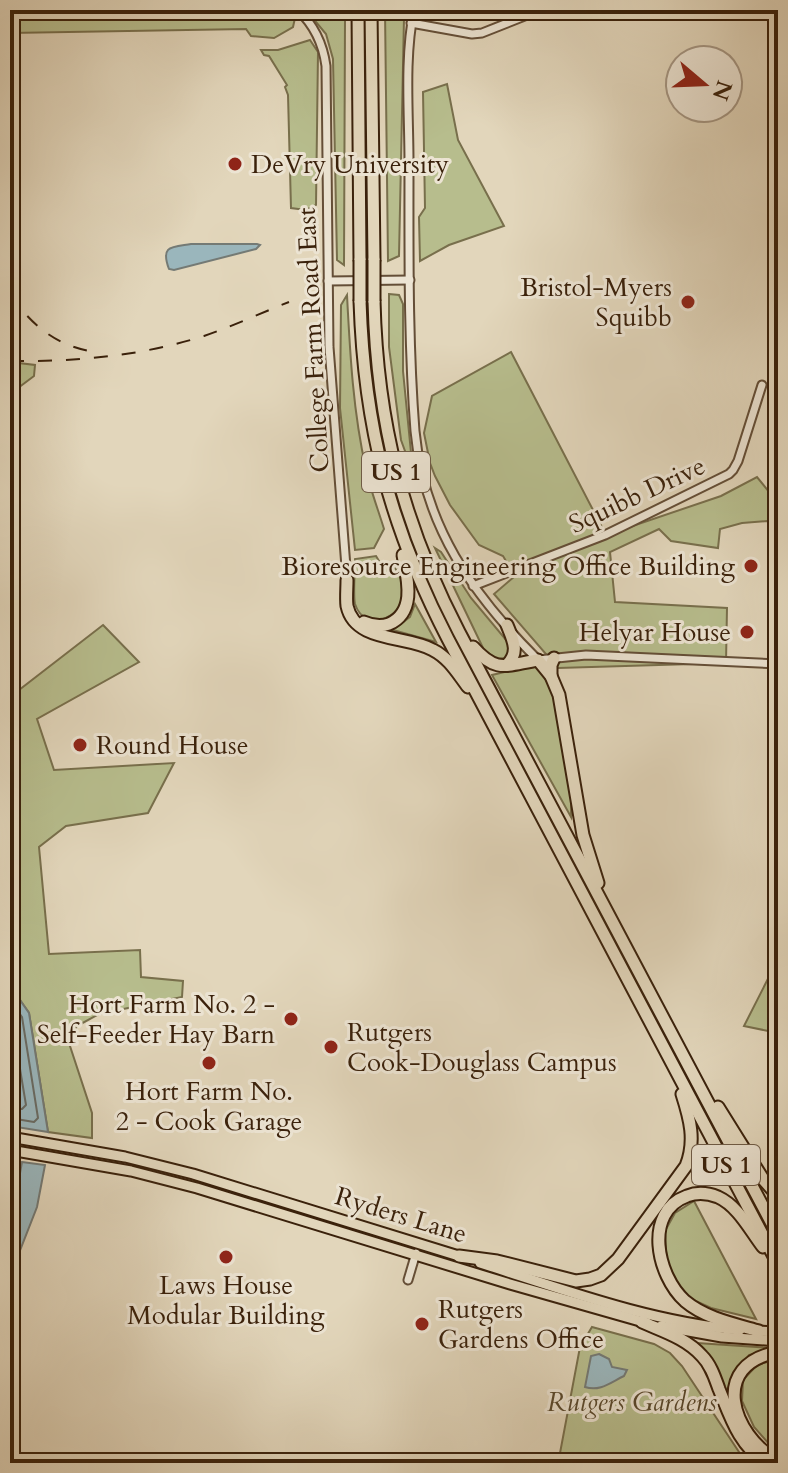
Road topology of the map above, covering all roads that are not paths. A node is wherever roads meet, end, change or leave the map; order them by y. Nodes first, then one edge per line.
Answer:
1 (298, 10) edge
2 (351, 10) edge
3 (358, 10) edge
4 (371, 10) edge
5 (414, 10) edge
6 (540, 10) edge
7 (411, 23) junction
8 (359, 86) junction
9 (410, 280) junction
10 (328, 281) junction
11 (762, 385) dead end
12 (399, 530) junction
13 (347, 580) junction
14 (473, 586) junction
15 (507, 625) junction
16 (459, 632) junction
17 (554, 658) junction
18 (538, 660) junction
19 (778, 664) edge
20 (507, 665) junction
21 (551, 676) junction
22 (493, 722) junction
23 (613, 925) junction
24 (679, 1063) junction
25 (10, 1137) edge
26 (10, 1150) edge
27 (778, 1196) edge
28 (778, 1235) edge
29 (419, 1244) junction
30 (415, 1256) junction
31 (459, 1256) junction
32 (778, 1266) edge
33 (408, 1280) dead end
34 (642, 1322) junction
35 (759, 1331) junction
36 (778, 1332) edge
37 (778, 1341) edge
38 (778, 1352) edge
39 (778, 1461) edge
40 (766, 1463) edge

1 - 10 street, College Farm Road East
2 - 8 highway
3 - 8 highway, US 1
4 - 16 highway, US 1, bridge
5 - 7 street
6 - 7 street
7 - 9 street
8 - 12 highway, US 1, bridge
9 - 10 street
9 - 14 street
10 - 13 street, College Farm Road East
11 - 14 street, Squibb Drive
12 - 13 highway
12 - 22 highway, US 1
13 - 22 highway
14 - 15 street
15 - 18 street
15 - 20 highway
16 - 20 highway
16 - 23 highway, US 1
17 - 18 street
17 - 19 street
17 - 21 highway
18 - 20 highway
18 - 21 highway
21 - 23 highway
22 - 24 highway, US 1
23 - 24 highway, US 1
24 - 27 highway
24 - 28 highway, US 1
24 - 31 highway
24 - 32 highway, US 1
25 - 29 main road, Ryders Lane
26 - 30 main road, Ryders Lane
29 - 30 street
29 - 31 main road, Ryders Lane
30 - 33 street
30 - 34 main road, Ryders Lane
31 - 35 main road, Ryders Lane
32 - 35 highway
34 - 37 main road, Ryders Lane
34 - 40 highway
35 - 36 main road, Ryders Lane
38 - 39 highway

